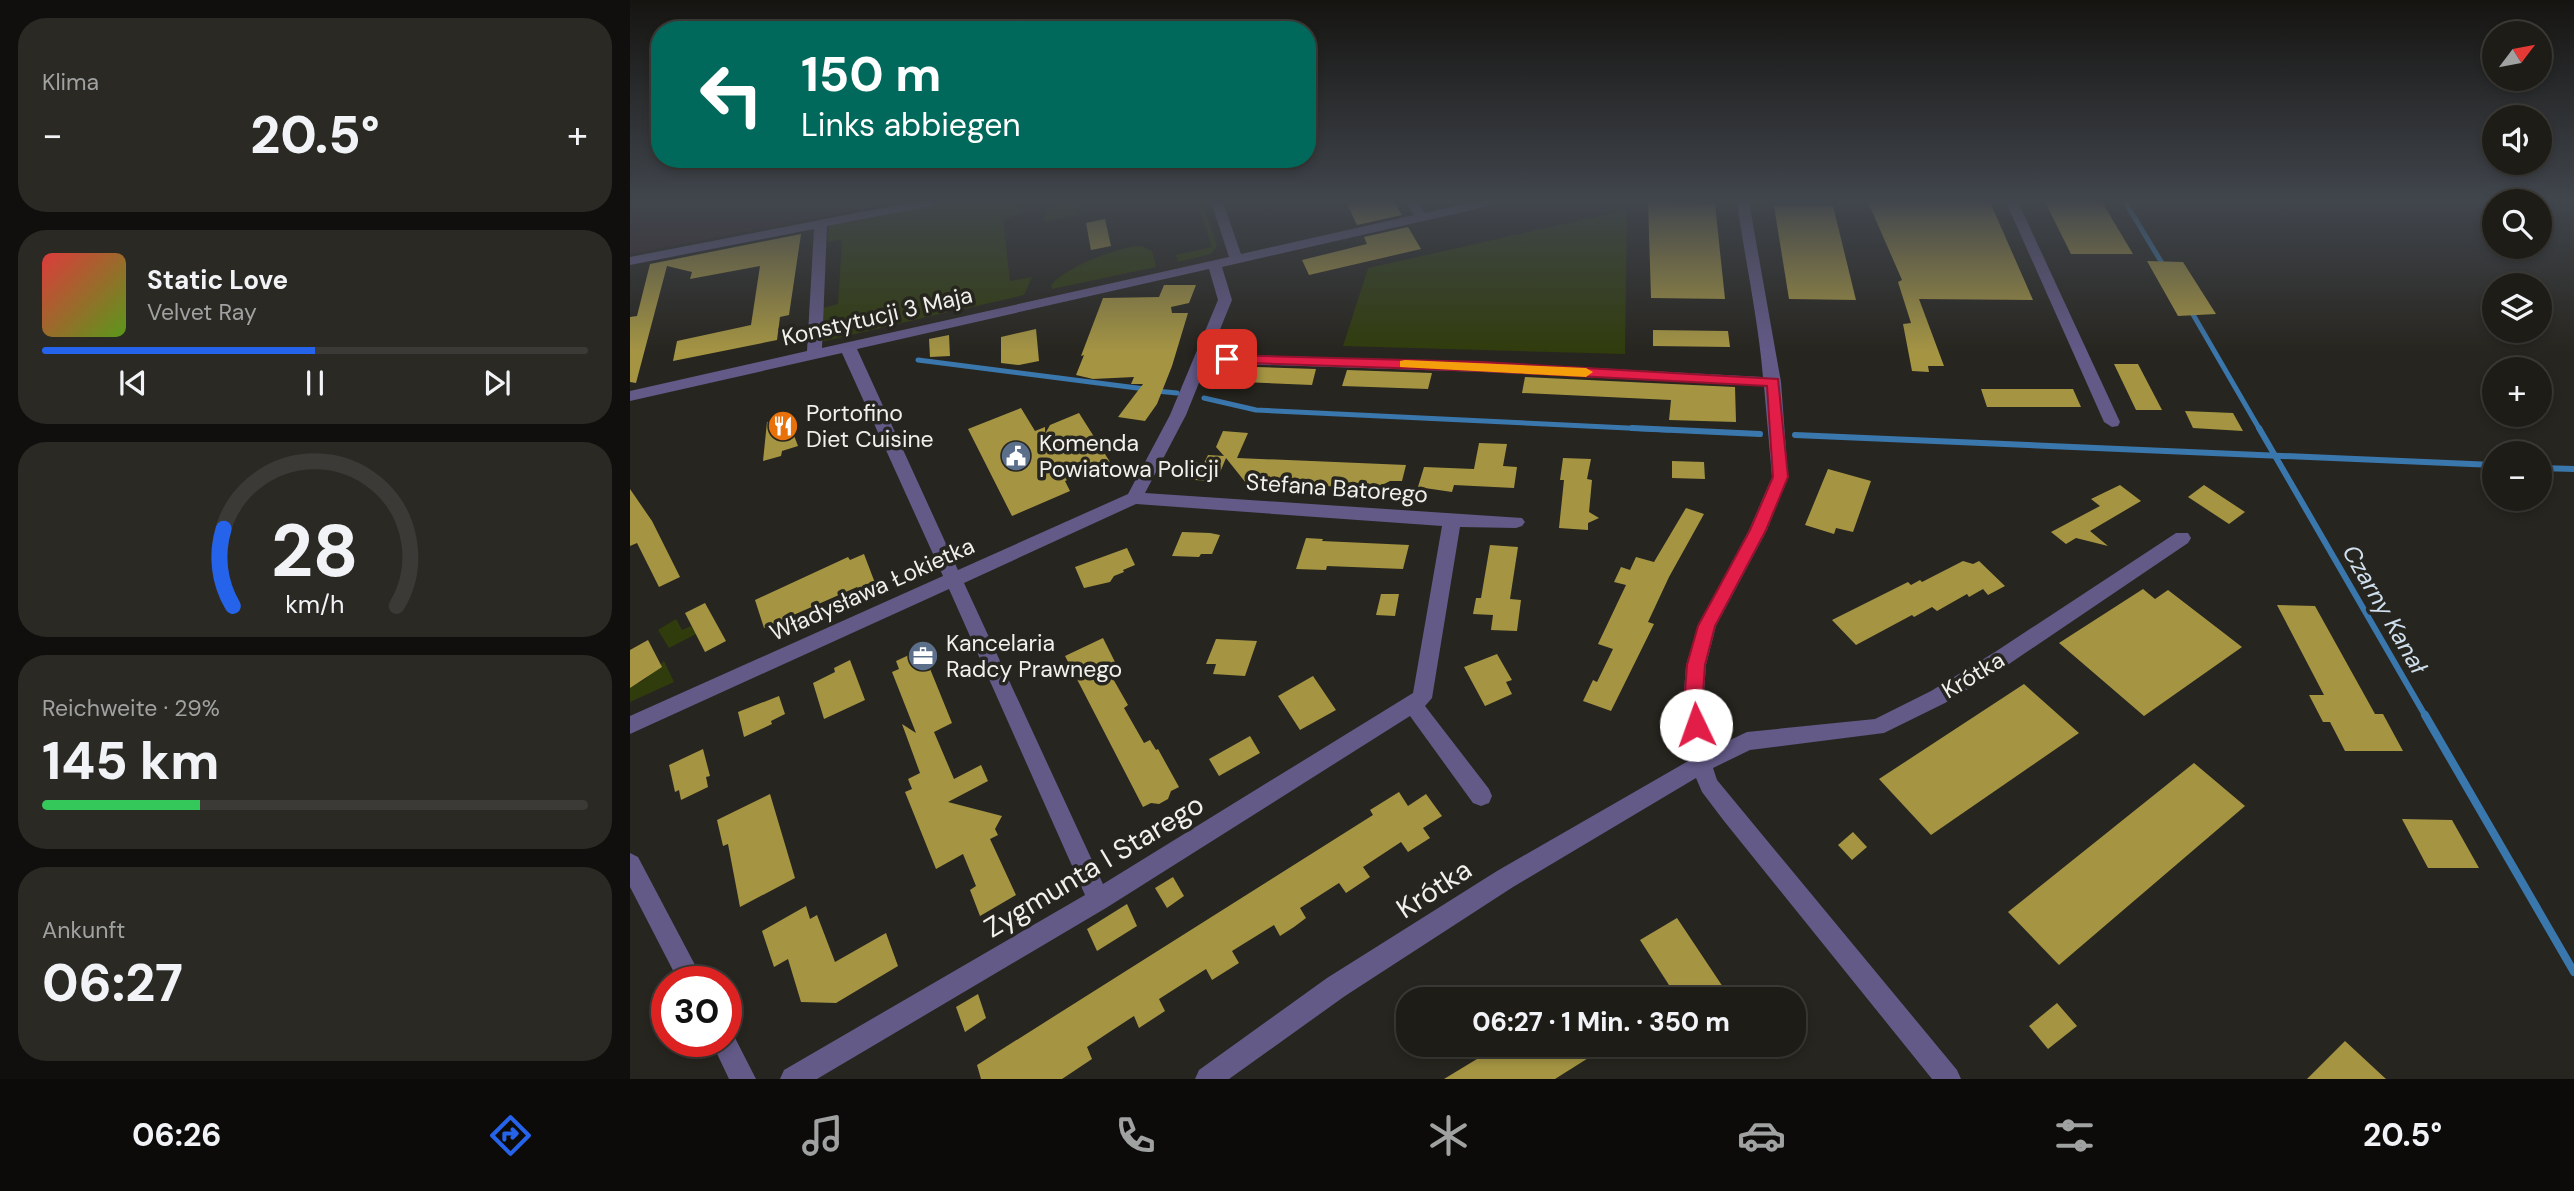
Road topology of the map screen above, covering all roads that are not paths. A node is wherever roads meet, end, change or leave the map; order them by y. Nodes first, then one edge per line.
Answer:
1 (673, 252) edge
2 (819, 252) edge
3 (1234, 252) edge
4 (1262, 252) edge
5 (1751, 252) edge
6 (2035, 252) edge
7 (1236, 258) junction
8 (630, 261) edge
9 (1214, 263) junction
10 (849, 346) junction
11 (814, 354) junction
12 (1201, 358) junction
13 (1773, 382) junction
14 (630, 396) edge
15 (2112, 422) dead end
16 (1134, 498) junction
17 (1452, 520) junction
18 (1517, 522) dead end
19 (2182, 538) dead end
20 (952, 581) junction
21 (1417, 701) junction
22 (630, 724) edge
23 (1702, 764) junction
24 (1480, 796) dead end
25 (630, 864) edge
26 (1098, 900) junction
27 (684, 966) edge
28 (731, 1057) edge
29 (743, 1079) edge
30 (793, 1079) edge
31 (1208, 1079) edge
32 (1948, 1079) edge

1 - 8 street
2 - 11 street
3 - 7 street
4 - 7 street, Konstytucji 3 Maja
5 - 13 street
6 - 15 street
7 - 9 street, Konstytucji 3 Maja
9 - 10 street, Konstytucji 3 Maja
9 - 12 street
10 - 11 street, Konstytucji 3 Maja
10 - 20 street
11 - 14 street, Konstytucji 3 Maja
12 - 13 street
12 - 16 street
13 - 23 street
16 - 17 street, Stefana Batorego
16 - 20 street, Władysława Łokietka
17 - 18 street, Stefana Batorego
17 - 21 street, Stefana Batorego
19 - 23 street, Krótka
20 - 22 street, Władysława Łokietka
20 - 26 street
21 - 24 street
21 - 26 street, Zygmunta I Starego
23 - 31 street, Krótka
23 - 32 street
25 - 27 street
26 - 30 street, Zygmunta I Starego
28 - 29 street

